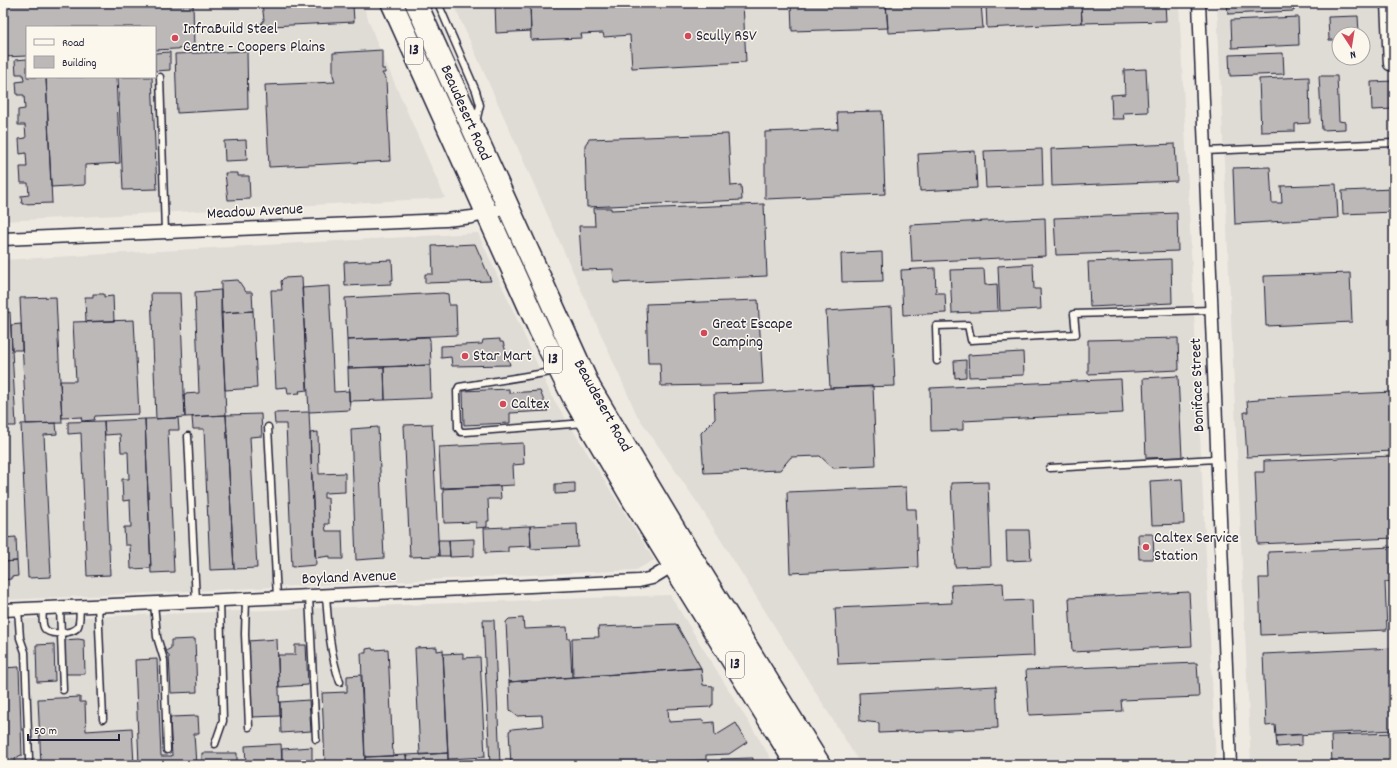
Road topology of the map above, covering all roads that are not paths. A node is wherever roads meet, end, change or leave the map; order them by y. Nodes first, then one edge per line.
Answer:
1 (416, 3) edge
2 (438, 3) edge
3 (1199, 3) edge
4 (1387, 3) edge
5 (396, 5) edge
6 (1390, 64) dead end
7 (160, 77) dead end
8 (474, 132) junction
9 (1394, 143) edge
10 (1205, 151) junction
11 (507, 208) junction
12 (487, 213) junction
13 (164, 232) junction
14 (3, 239) edge
15 (1211, 310) junction
16 (936, 361) dead end
17 (558, 370) junction
18 (586, 423) junction
19 (268, 427) dead end
20 (188, 436) dead end
21 (1217, 459) junction
22 (1050, 468) dead end
23 (682, 560) junction
24 (326, 595) junction
25 (309, 596) junction
26 (277, 597) junction
27 (246, 598) junction
28 (220, 600) junction
29 (196, 601) junction
30 (154, 603) junction
31 (80, 606) junction
32 (98, 606) junction
33 (60, 607) junction
34 (43, 608) junction
35 (18, 609) junction
36 (3, 610) edge
37 (61, 632) junction
38 (340, 682) dead end
39 (63, 690) dead end
40 (103, 719) dead end
41 (249, 727) dead end
42 (316, 739) dead end
43 (215, 744) dead end
44 (166, 750) dead end
45 (30, 759) dead end
46 (797, 765) edge
47 (820, 765) edge
48 (1230, 765) edge

1 - 8 highway, Beaudesert Road / 13
2 - 8 lane
3 - 10 street, Boniface Street
4 - 6 street
5 - 12 highway, Beaudesert Road / 13
7 - 13 lane
8 - 11 highway, Beaudesert Road / 13
9 - 10 lane
10 - 15 street, Boniface Street
11 - 12 street, Meadow Avenue
11 - 23 highway, Beaudesert Road / 13
12 - 13 street, Meadow Avenue
12 - 17 highway, Beaudesert Road / 13
13 - 14 street, Meadow Avenue
15 - 16 lane
15 - 21 street, Boniface Street
17 - 18 highway, Beaudesert Road / 13
17 - 18 lane
18 - 23 highway, Beaudesert Road / 13
19 - 26 lane
20 - 29 lane
21 - 22 lane
21 - 48 street, Boniface Street
23 - 24 street, Boyland Avenue
23 - 46 highway, Beaudesert Road / 13
23 - 47 highway, Beaudesert Road / 13
24 - 25 street, Boyland Avenue
24 - 38 lane
25 - 26 street, Boyland Avenue
25 - 42 lane
26 - 27 street, Boyland Avenue
27 - 28 street, Boyland Avenue
27 - 41 lane
28 - 29 street, Boyland Avenue
28 - 43 lane
29 - 30 street, Boyland Avenue
30 - 32 street, Boyland Avenue
30 - 44 lane
31 - 32 street, Boyland Avenue
31 - 33 street, Boyland Avenue
31 - 37 lane
32 - 40 lane
33 - 34 street, Boyland Avenue
33 - 37 lane
34 - 35 street, Boyland Avenue
34 - 37 lane
35 - 36 street, Boyland Avenue
35 - 45 lane
37 - 39 lane

